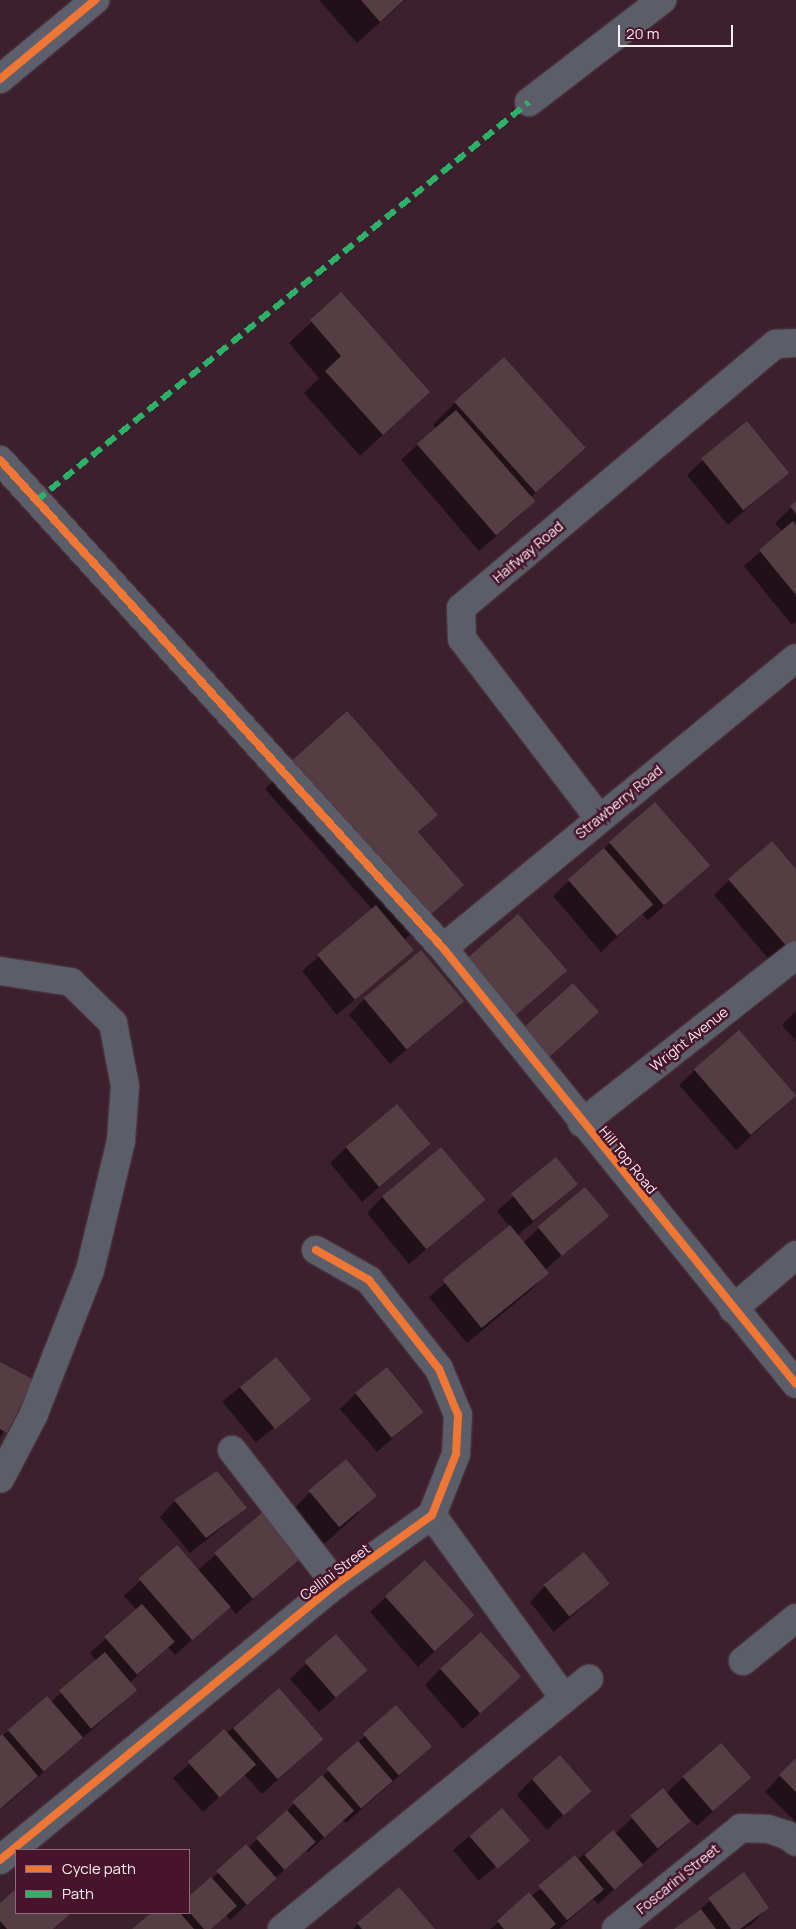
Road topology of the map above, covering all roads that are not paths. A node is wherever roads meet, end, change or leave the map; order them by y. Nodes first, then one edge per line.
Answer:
1 (95, 0) edge
2 (662, 0) edge
3 (0, 79) edge
4 (529, 102) dead end
5 (796, 342) edge
6 (0, 460) edge
7 (796, 658) edge
8 (600, 818) junction
9 (443, 948) junction
10 (796, 955) edge
11 (0, 971) edge
12 (582, 1123) junction
13 (316, 1250) dead end
14 (796, 1255) edge
15 (733, 1309) junction
16 (796, 1384) edge
17 (232, 1450) dead end
18 (0, 1479) edge
19 (432, 1516) junction
20 (336, 1584) junction
21 (796, 1618) edge
22 (743, 1660) dead end
23 (589, 1678) dead end
24 (564, 1698) junction
25 (796, 1842) edge
26 (0, 1860) edge
27 (282, 1929) edge
28 (616, 1929) edge

1 - 3 main road
2 - 4 street
5 - 8 street, Halfway Road
6 - 9 street, Hill Top Road
7 - 8 street, Strawberry Road
8 - 9 street, Strawberry Road
9 - 12 street, Hill Top Road
10 - 12 street, Wright Avenue
11 - 18 street
12 - 15 street, Hill Top Road
13 - 19 street
14 - 15 street
15 - 16 street, Hill Top Road
17 - 20 street
19 - 20 street, Cellini Street
19 - 24 street
20 - 26 street, Cellini Street
21 - 22 street
23 - 24 street
24 - 27 street
25 - 28 street, Foscarini Street

